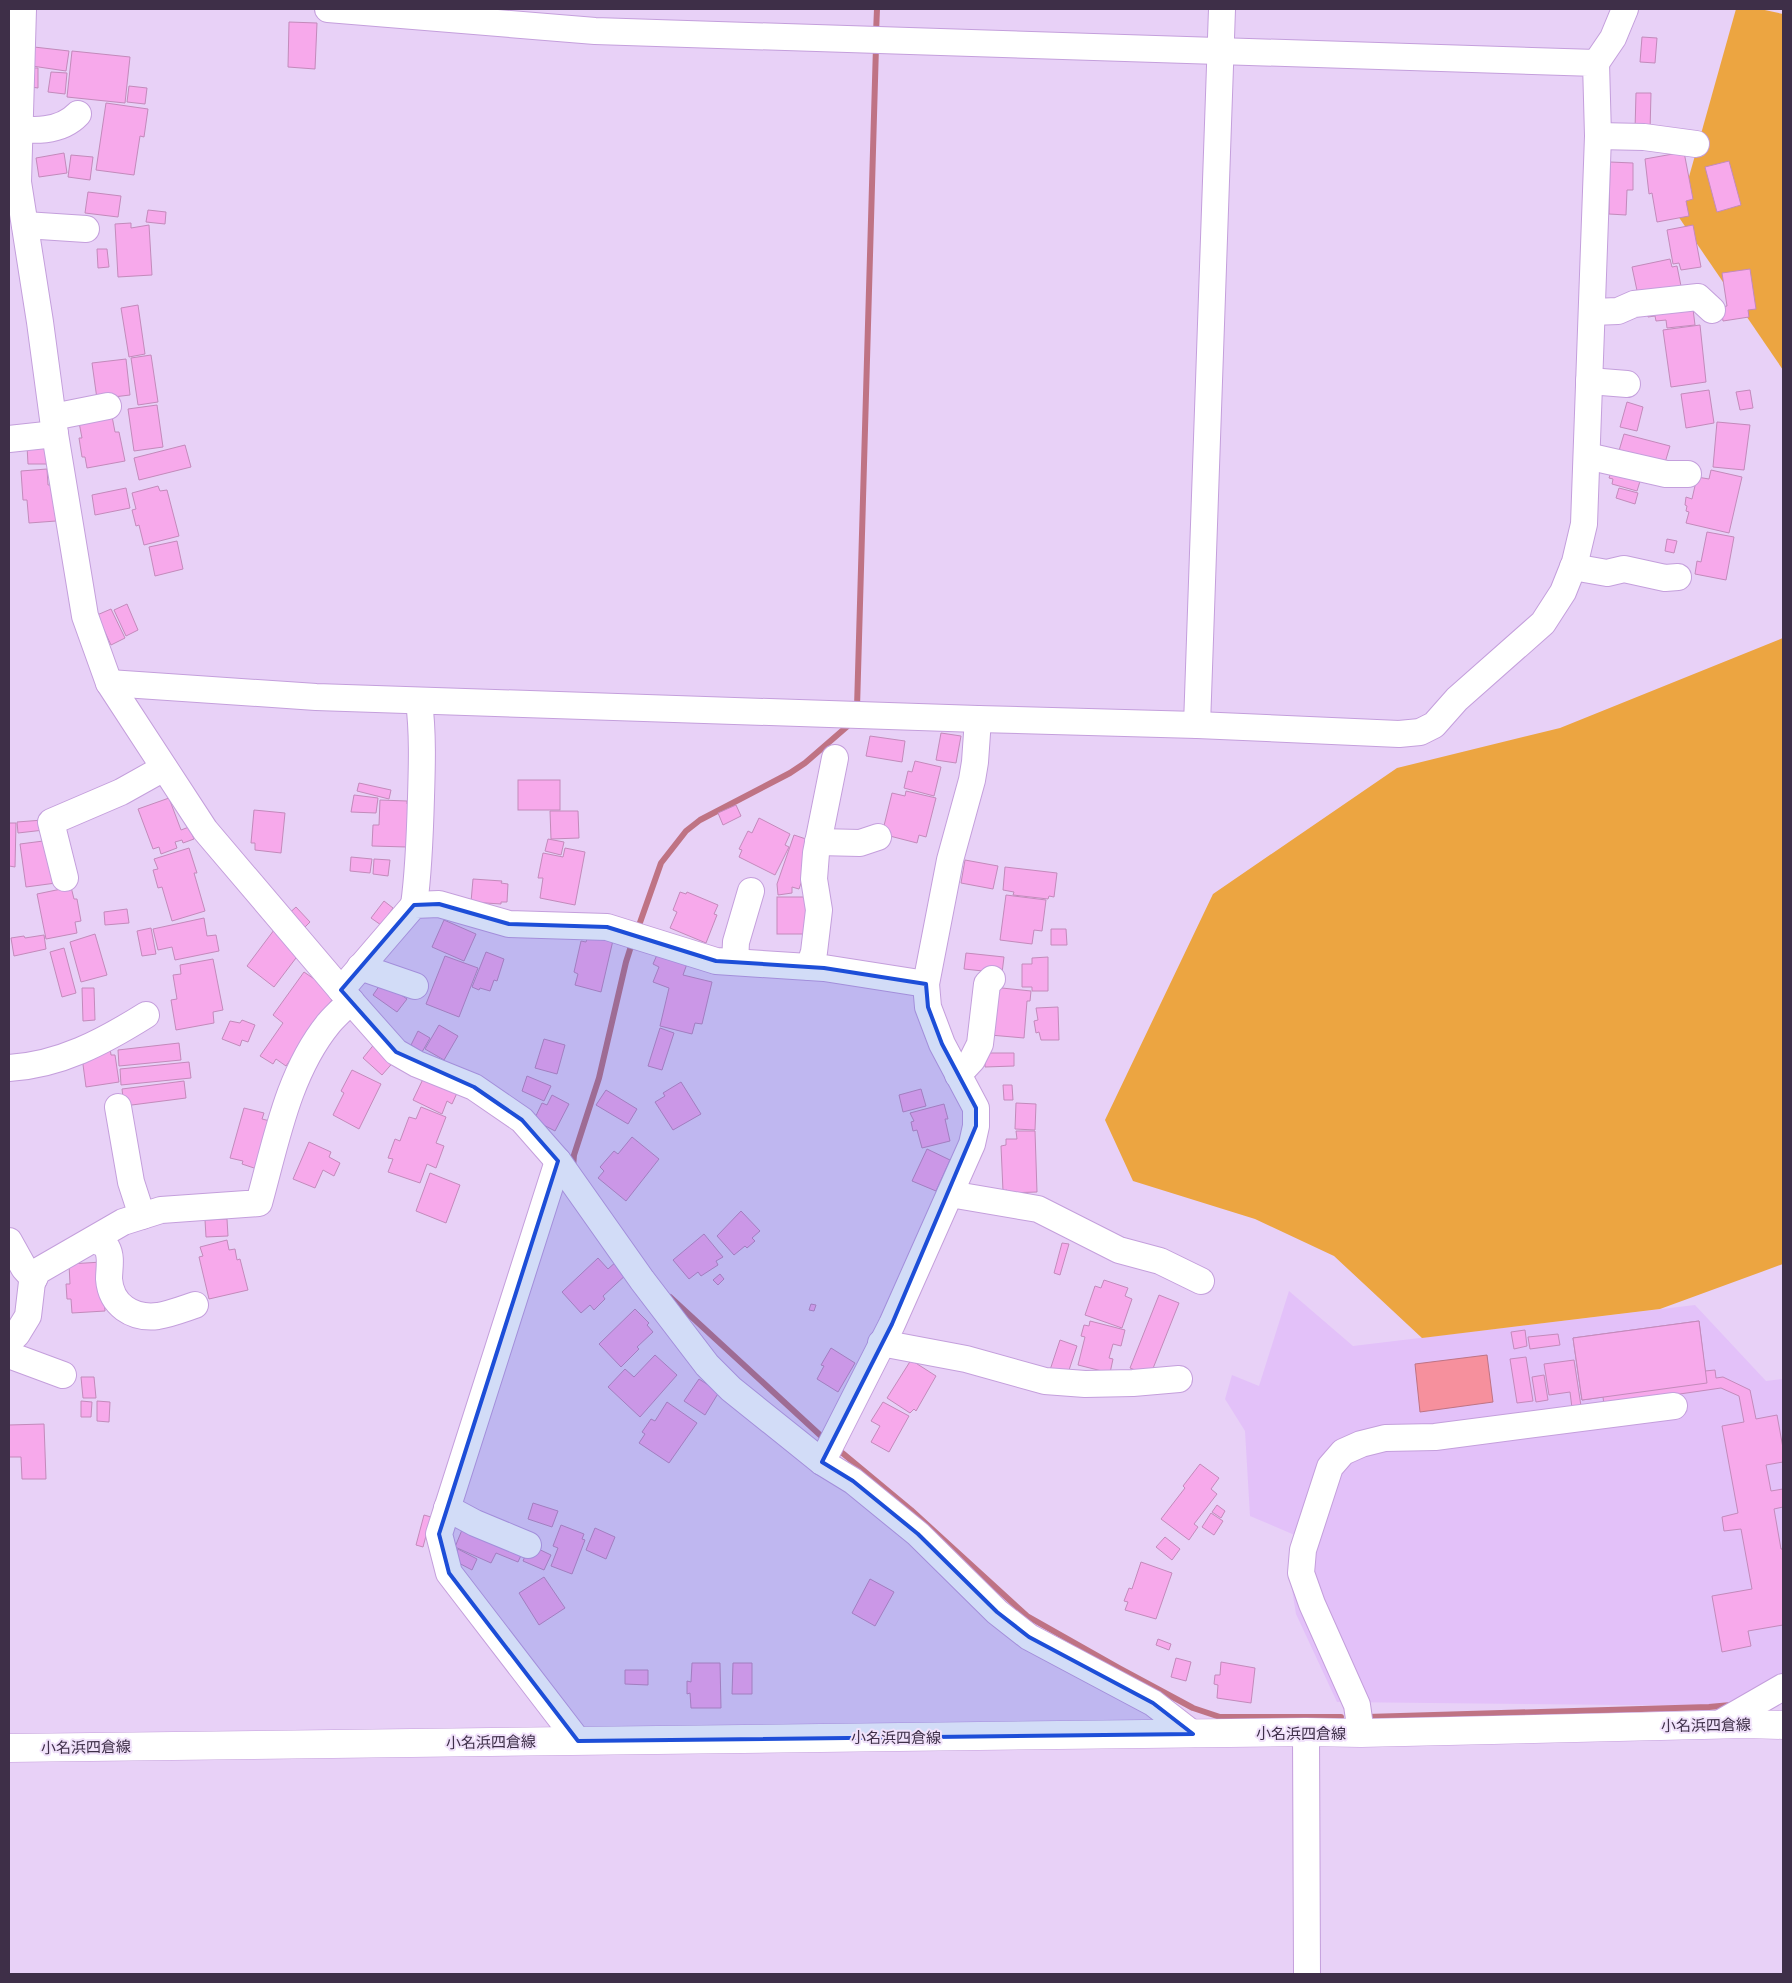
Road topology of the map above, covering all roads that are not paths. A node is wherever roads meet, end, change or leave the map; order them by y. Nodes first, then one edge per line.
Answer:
1 (23, 9) edge
2 (328, 9) edge
3 (1222, 9) edge
4 (1625, 9) edge
5 (1220, 51) junction
6 (1596, 63) junction
7 (78, 114) dead end
8 (14, 129) edge
9 (1598, 136) junction
10 (1696, 144) dead end
11 (25, 225) junction
12 (86, 229) dead end
13 (1712, 310) dead end
14 (1592, 312) junction
15 (1589, 381) junction
16 (1628, 384) dead end
17 (108, 406) dead end
18 (54, 426) junction
19 (9, 440) edge
20 (1587, 456) junction
21 (1688, 474) dead end
22 (1573, 567) junction
23 (1678, 577) dead end
24 (109, 683) junction
25 (420, 701) junction
26 (978, 720) junction
27 (1197, 725) junction
28 (835, 758) dead end
29 (164, 768) junction
30 (878, 837) dead end
31 (818, 842) junction
32 (65, 878) dead end
33 (752, 891) dead end
34 (414, 906) junction
35 (735, 962) junction
36 (360, 967) junction
37 (809, 967) junction
38 (992, 978) dead end
39 (926, 984) junction
40 (415, 986) dead end
41 (346, 996) junction
42 (146, 1015) dead end
43 (9, 1068) edge
44 (958, 1075) junction
45 (118, 1107) dead end
46 (558, 1161) junction
47 (950, 1194) junction
48 (142, 1216) junction
49 (9, 1240) edge
50 (94, 1240) junction
51 (34, 1279) junction
52 (1201, 1281) dead end
53 (195, 1306) dead end
54 (9, 1342) edge
55 (881, 1342) junction
56 (9, 1355) edge
57 (63, 1375) dead end
58 (1179, 1379) dead end
59 (1674, 1406) dead end
60 (822, 1462) junction
61 (448, 1508) junction
62 (528, 1545) dead end
63 (1783, 1687) edge
64 (1717, 1725) junction
65 (1783, 1725) edge
66 (1306, 1732) junction
67 (1361, 1733) junction
68 (1194, 1734) junction
69 (578, 1741) junction
70 (9, 1748) edge
71 (1307, 1974) edge

1 - 8 street
2 - 5 street
3 - 5 street
4 - 6 street
5 - 6 street
5 - 27 street
6 - 9 street
7 - 8 street
8 - 11 street
9 - 10 street
9 - 14 street
11 - 12 street
11 - 18 street
13 - 14 street
14 - 15 street
15 - 16 street
15 - 20 street
17 - 18 street
18 - 19 street
18 - 24 street
20 - 21 street
20 - 22 street
22 - 23 street
22 - 27 street
24 - 25 street
24 - 29 street
25 - 26 street
25 - 34 street
26 - 27 street
26 - 39 street
28 - 31 street
29 - 32 street
29 - 41 street
30 - 31 street
31 - 37 street
33 - 35 street
34 - 35 street
34 - 36 street
35 - 37 street
36 - 40 street
36 - 41 street
37 - 39 street
38 - 44 street
39 - 44 street
41 - 46 street
41 - 48 street
42 - 43 street
44 - 47 street
45 - 48 street
46 - 60 street
46 - 61 street
47 - 52 street
47 - 55 street
48 - 50 street
49 - 51 street
50 - 51 street
50 - 53 street
51 - 54 street
55 - 58 street
55 - 60 street
56 - 57 street
59 - 67 street
60 - 68 street
61 - 62 street
61 - 69 street
63 - 64 street
64 - 65 main road, 小名浜四倉線
64 - 67 main road, 小名浜四倉線
66 - 67 main road, 小名浜四倉線
66 - 68 main road, 小名浜四倉線
66 - 71 street
68 - 69 main road, 小名浜四倉線
69 - 70 main road, 小名浜四倉線

